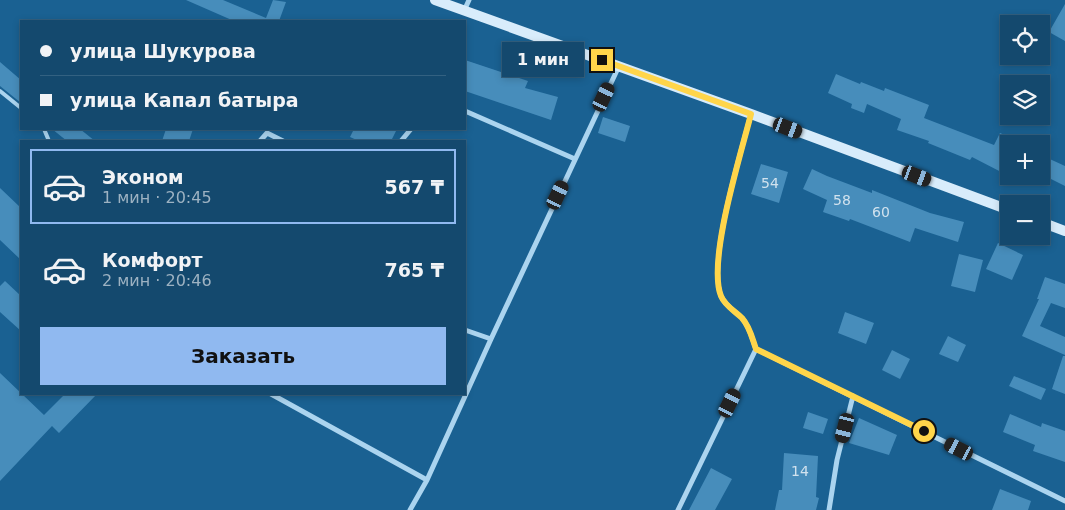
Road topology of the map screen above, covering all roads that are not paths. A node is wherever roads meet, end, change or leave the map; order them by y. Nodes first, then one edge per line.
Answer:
1 (435, 0) edge
2 (469, 0) edge
3 (464, 11) junction
4 (619, 66) junction
5 (0, 91) edge
6 (20, 107) edge
7 (466, 111) edge
8 (751, 114) junction
9 (410, 130) edge
10 (261, 140) edge
11 (281, 140) edge
12 (402, 140) edge
13 (575, 159) junction
14 (1000, 207) edge
15 (1050, 225) edge
16 (1065, 231) edge
17 (466, 330) edge
18 (491, 339) junction
19 (756, 349) junction
20 (466, 394) edge
21 (273, 395) edge
22 (466, 395) edge
23 (853, 396) junction
24 (427, 480) junction
25 (1065, 502) edge
26 (410, 510) edge
27 (678, 510) edge
28 (829, 510) edge

1 - 3 main road
2 - 3 street
3 - 4 main road
4 - 8 main road
4 - 13 street
5 - 6 lane
7 - 13 street
8 - 14 main road
8 - 19 street
9 - 12 street
10 - 11 street
13 - 18 street
15 - 16 main road
17 - 18 street
18 - 20 street
19 - 23 street
19 - 27 street
21 - 24 street
22 - 24 street
23 - 25 street
23 - 28 street
24 - 26 street

